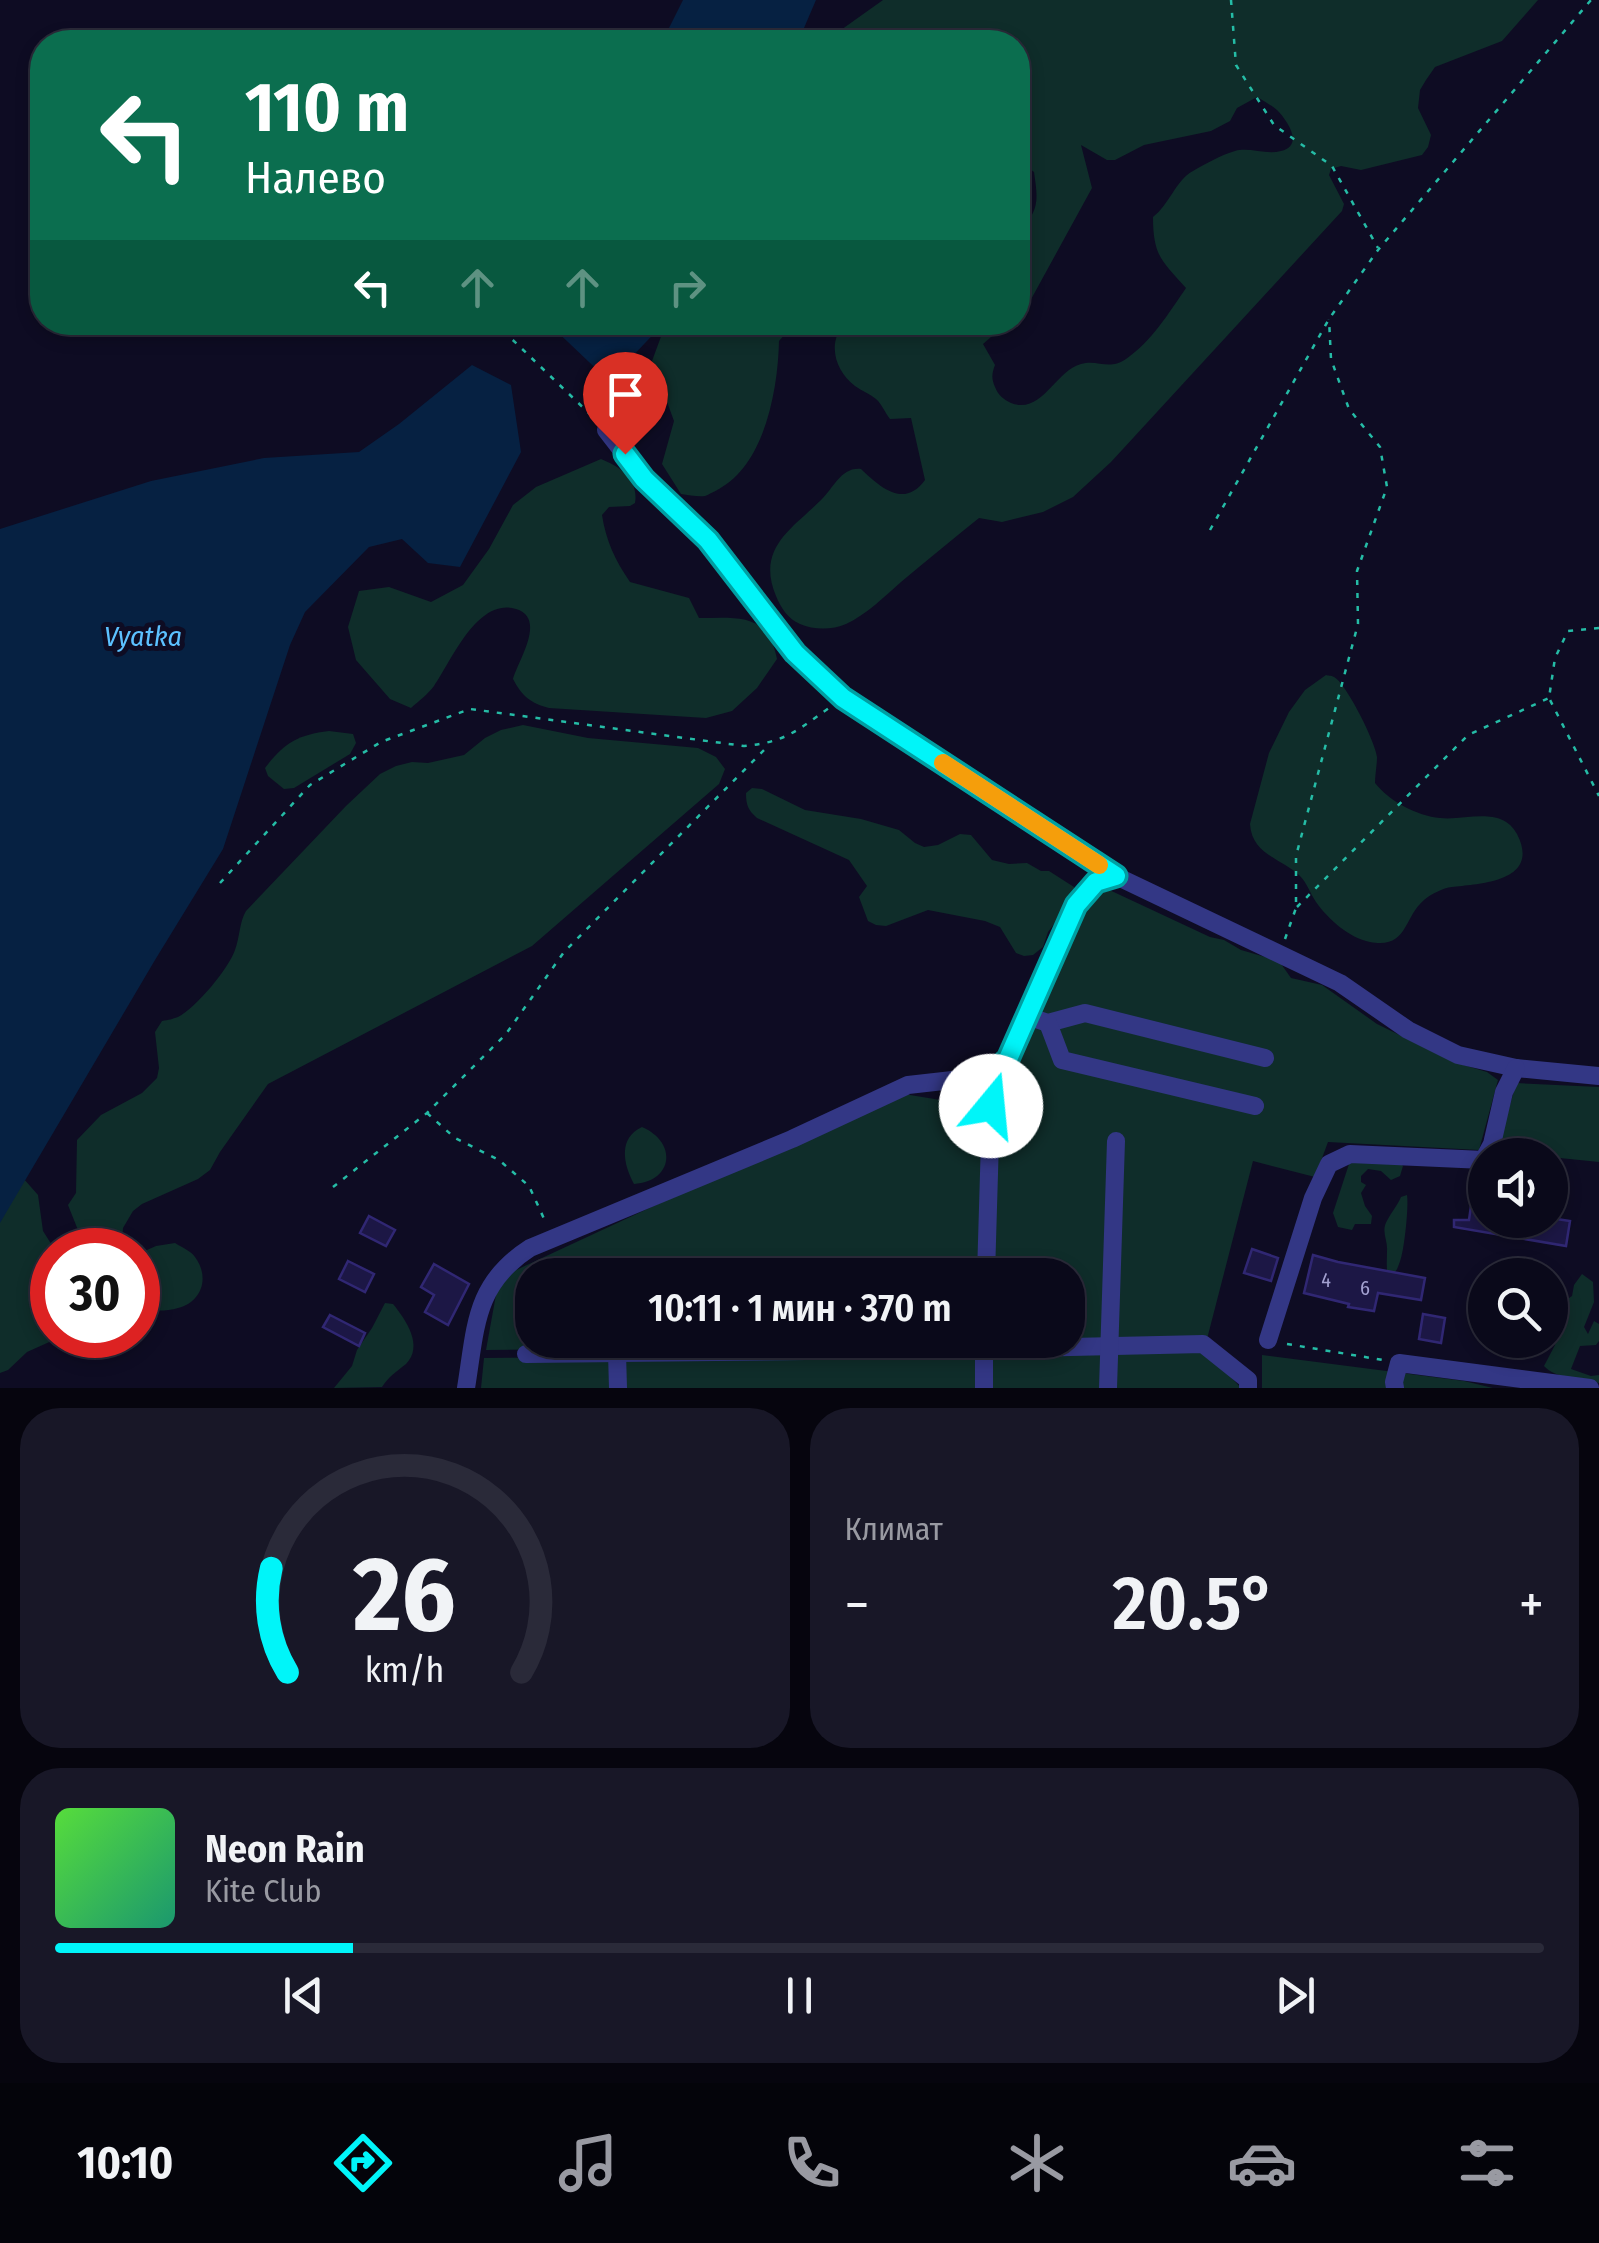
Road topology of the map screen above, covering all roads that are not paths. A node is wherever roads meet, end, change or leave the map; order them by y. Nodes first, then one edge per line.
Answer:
1 (606, 430) road end
2 (1116, 876) junction
3 (1027, 1016) junction
4 (1048, 1023) junction
5 (1265, 1058) dead end
6 (1516, 1068) junction
7 (988, 1076) junction
8 (1599, 1076) edge
9 (1255, 1106) dead end
10 (1493, 1138) edge
11 (1116, 1141) dead end
12 (1468, 1159) edge
13 (987, 1258) edge
14 (1268, 1340) road end
15 (1085, 1345) edge
16 (1109, 1345) junction
17 (617, 1358) edge
18 (983, 1358) edge
19 (466, 1388) edge
20 (618, 1388) edge
21 (984, 1388) edge
22 (1108, 1388) edge
23 (1248, 1388) edge
24 (1395, 1388) edge
25 (1590, 1388) edge

1 - 2 street
2 - 3 street
2 - 6 street
3 - 4 street
3 - 7 street
4 - 5 street
4 - 9 street
6 - 8 street
6 - 10 street
7 - 13 street
7 - 19 street
11 - 16 street
12 - 14 street
15 - 16 street
16 - 22 street
16 - 23 street
17 - 20 street
18 - 21 street
24 - 25 street

